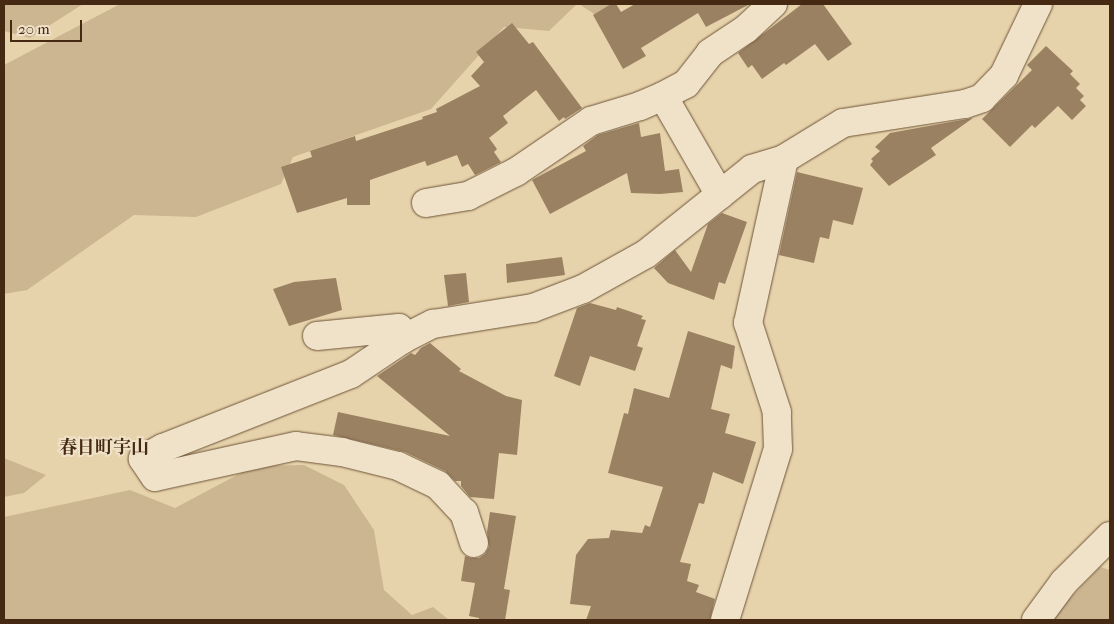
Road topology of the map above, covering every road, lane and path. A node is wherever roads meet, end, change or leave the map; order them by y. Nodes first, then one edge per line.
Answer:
1 (773, 4) edge
2 (1038, 4) edge
3 (664, 96) junction
4 (784, 159) junction
5 (720, 195) junction
6 (426, 203) dead end
7 (317, 336) dead end
8 (403, 339) junction
9 (1110, 536) edge
10 (474, 543) dead end
11 (725, 620) edge
12 (1036, 620) edge

1 - 3 street
2 - 4 street
3 - 5 street
3 - 6 street
4 - 5 street
4 - 11 street
5 - 8 street
7 - 8 street
8 - 10 street
9 - 12 street

